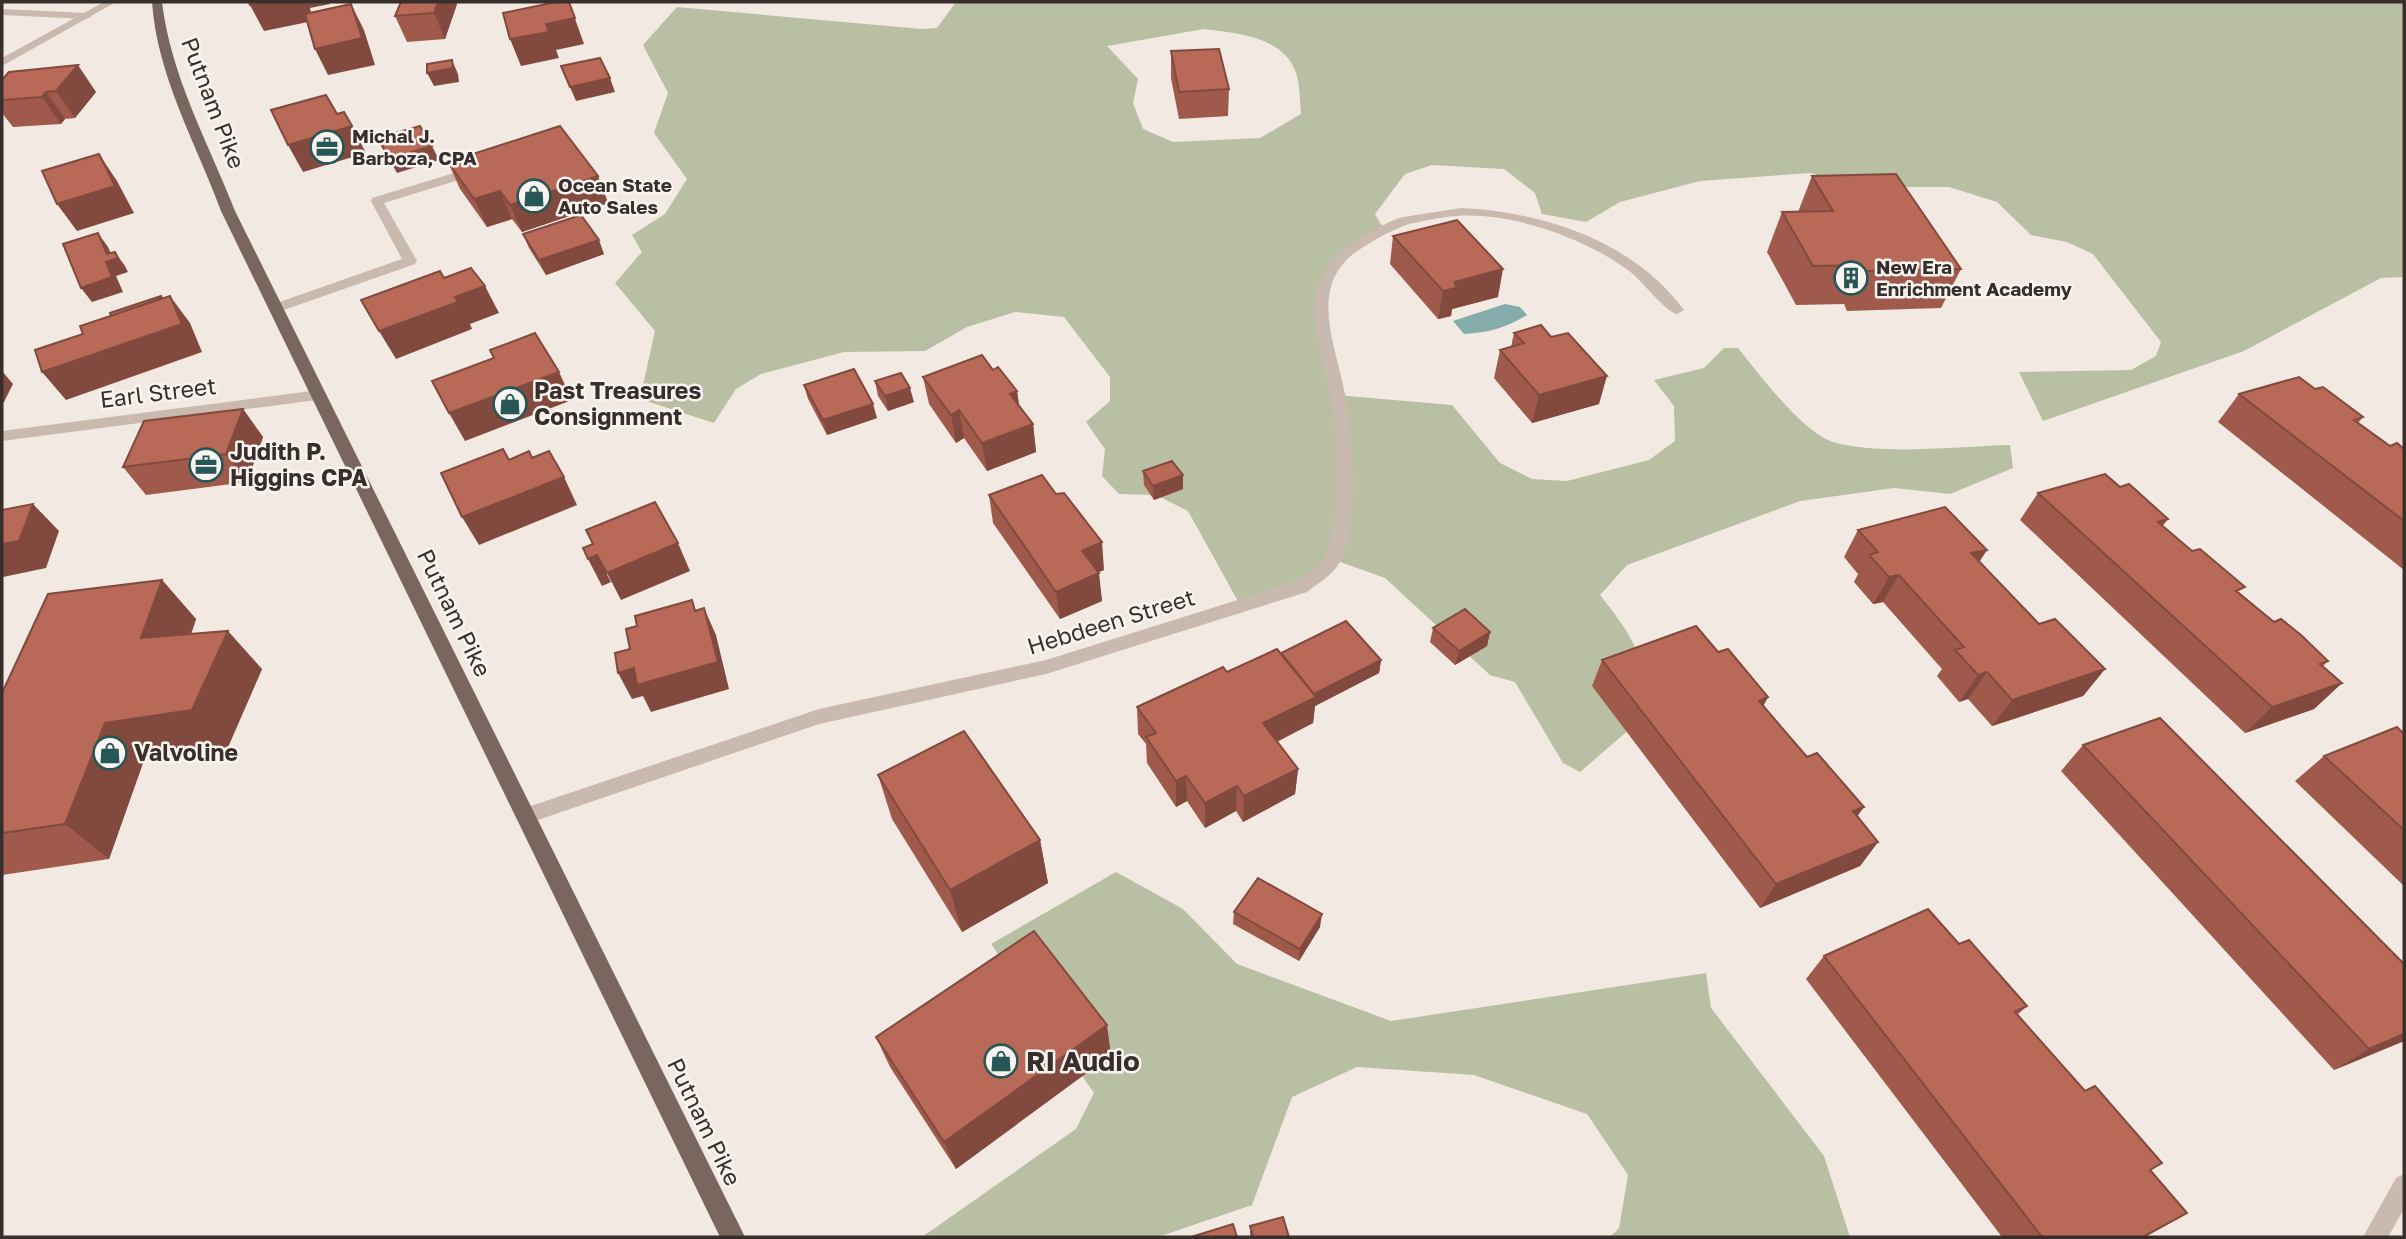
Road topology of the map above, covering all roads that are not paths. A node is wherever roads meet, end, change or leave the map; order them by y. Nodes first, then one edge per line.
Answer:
1 (111, 2) edge
2 (156, 2) edge
3 (2, 12) edge
4 (87, 16) junction
5 (2, 63) edge
6 (493, 165) edge
7 (276, 308) junction
8 (1677, 310) dead end
9 (320, 395) junction
10 (2, 436) edge
11 (526, 817) junction
12 (2404, 1186) edge
13 (733, 1237) edge
14 (2375, 1237) edge

1 - 4 street
2 - 7 main road, Putnam Pike
3 - 4 street
4 - 5 street
6 - 7 street
7 - 9 main road, Putnam Pike
8 - 11 street, Hebdeen Street
9 - 10 street, Earl Street
9 - 11 main road, Putnam Pike
11 - 13 main road, Putnam Pike
12 - 14 street

